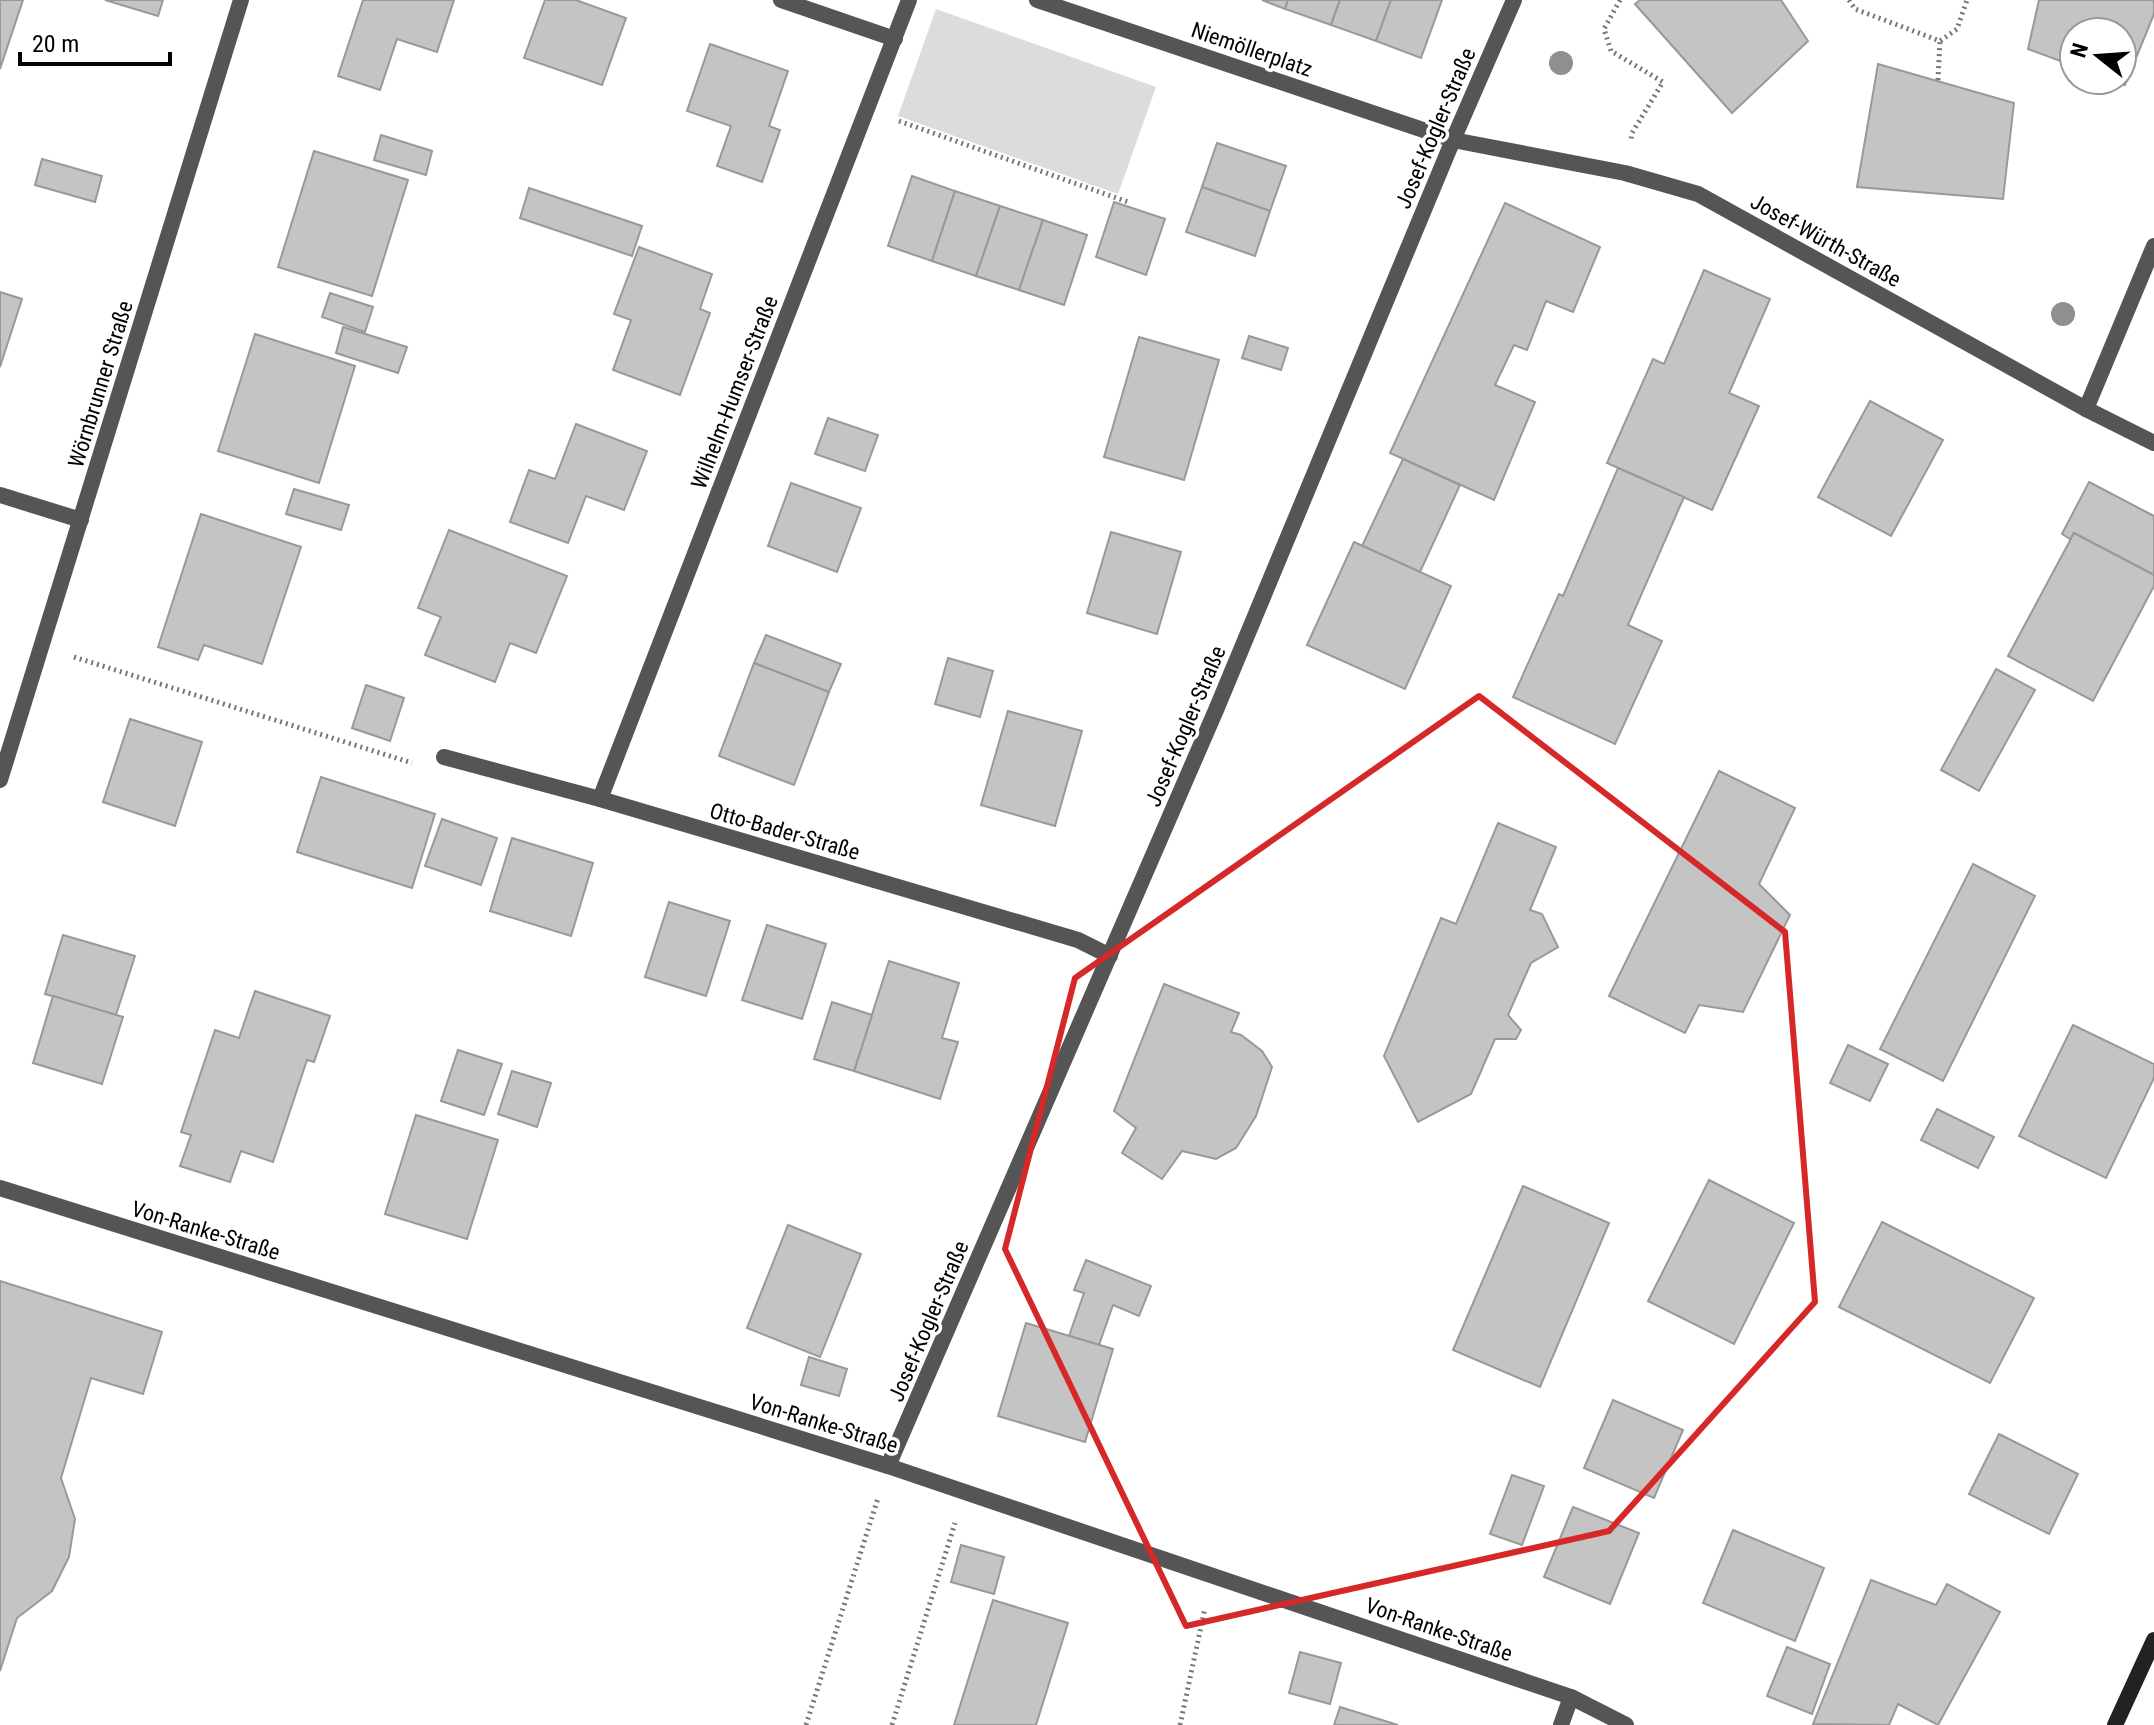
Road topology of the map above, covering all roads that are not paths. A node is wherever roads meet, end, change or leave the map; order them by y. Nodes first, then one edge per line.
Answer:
1 (241, 0) edge
2 (781, 0) edge
3 (909, 0) edge
4 (1037, 0) edge
5 (1514, 0) edge
6 (895, 39) junction
7 (1453, 140) junction
8 (2154, 246) edge
9 (2086, 409) junction
10 (2154, 443) edge
11 (0, 495) edge
12 (81, 520) junction
13 (444, 757) road end
14 (0, 780) edge
15 (600, 799) junction
16 (1110, 956) junction
17 (0, 1188) edge
18 (888, 1466) junction
19 (2154, 1640) edge
20 (1571, 1697) junction
21 (1561, 1725) edge
22 (1626, 1725) edge
23 (2115, 1725) edge

1 - 12 street, Wörnbrunner Straße
2 - 6 street
3 - 6 street, Wilhelm-Humser-Straße
4 - 7 street, Niemöllerplatz
5 - 7 street, Josef-Kogler-Straße
6 - 15 street, Wilhelm-Humser-Straße
7 - 9 street, Josef-Würth-Straße
7 - 16 street, Josef-Kogler-Straße
8 - 9 street
9 - 10 street, Josef-Würth-Straße
11 - 12 street
12 - 14 street, Wörnbrunner Straße
13 - 15 street, Otto-Bader-Straße
15 - 16 street, Otto-Bader-Straße
16 - 18 street, Josef-Kogler-Straße
17 - 18 street, Von-Ranke-Straße
18 - 20 street, Von-Ranke-Straße
19 - 23 main road
20 - 21 street
20 - 22 street, Von-Ranke-Straße

